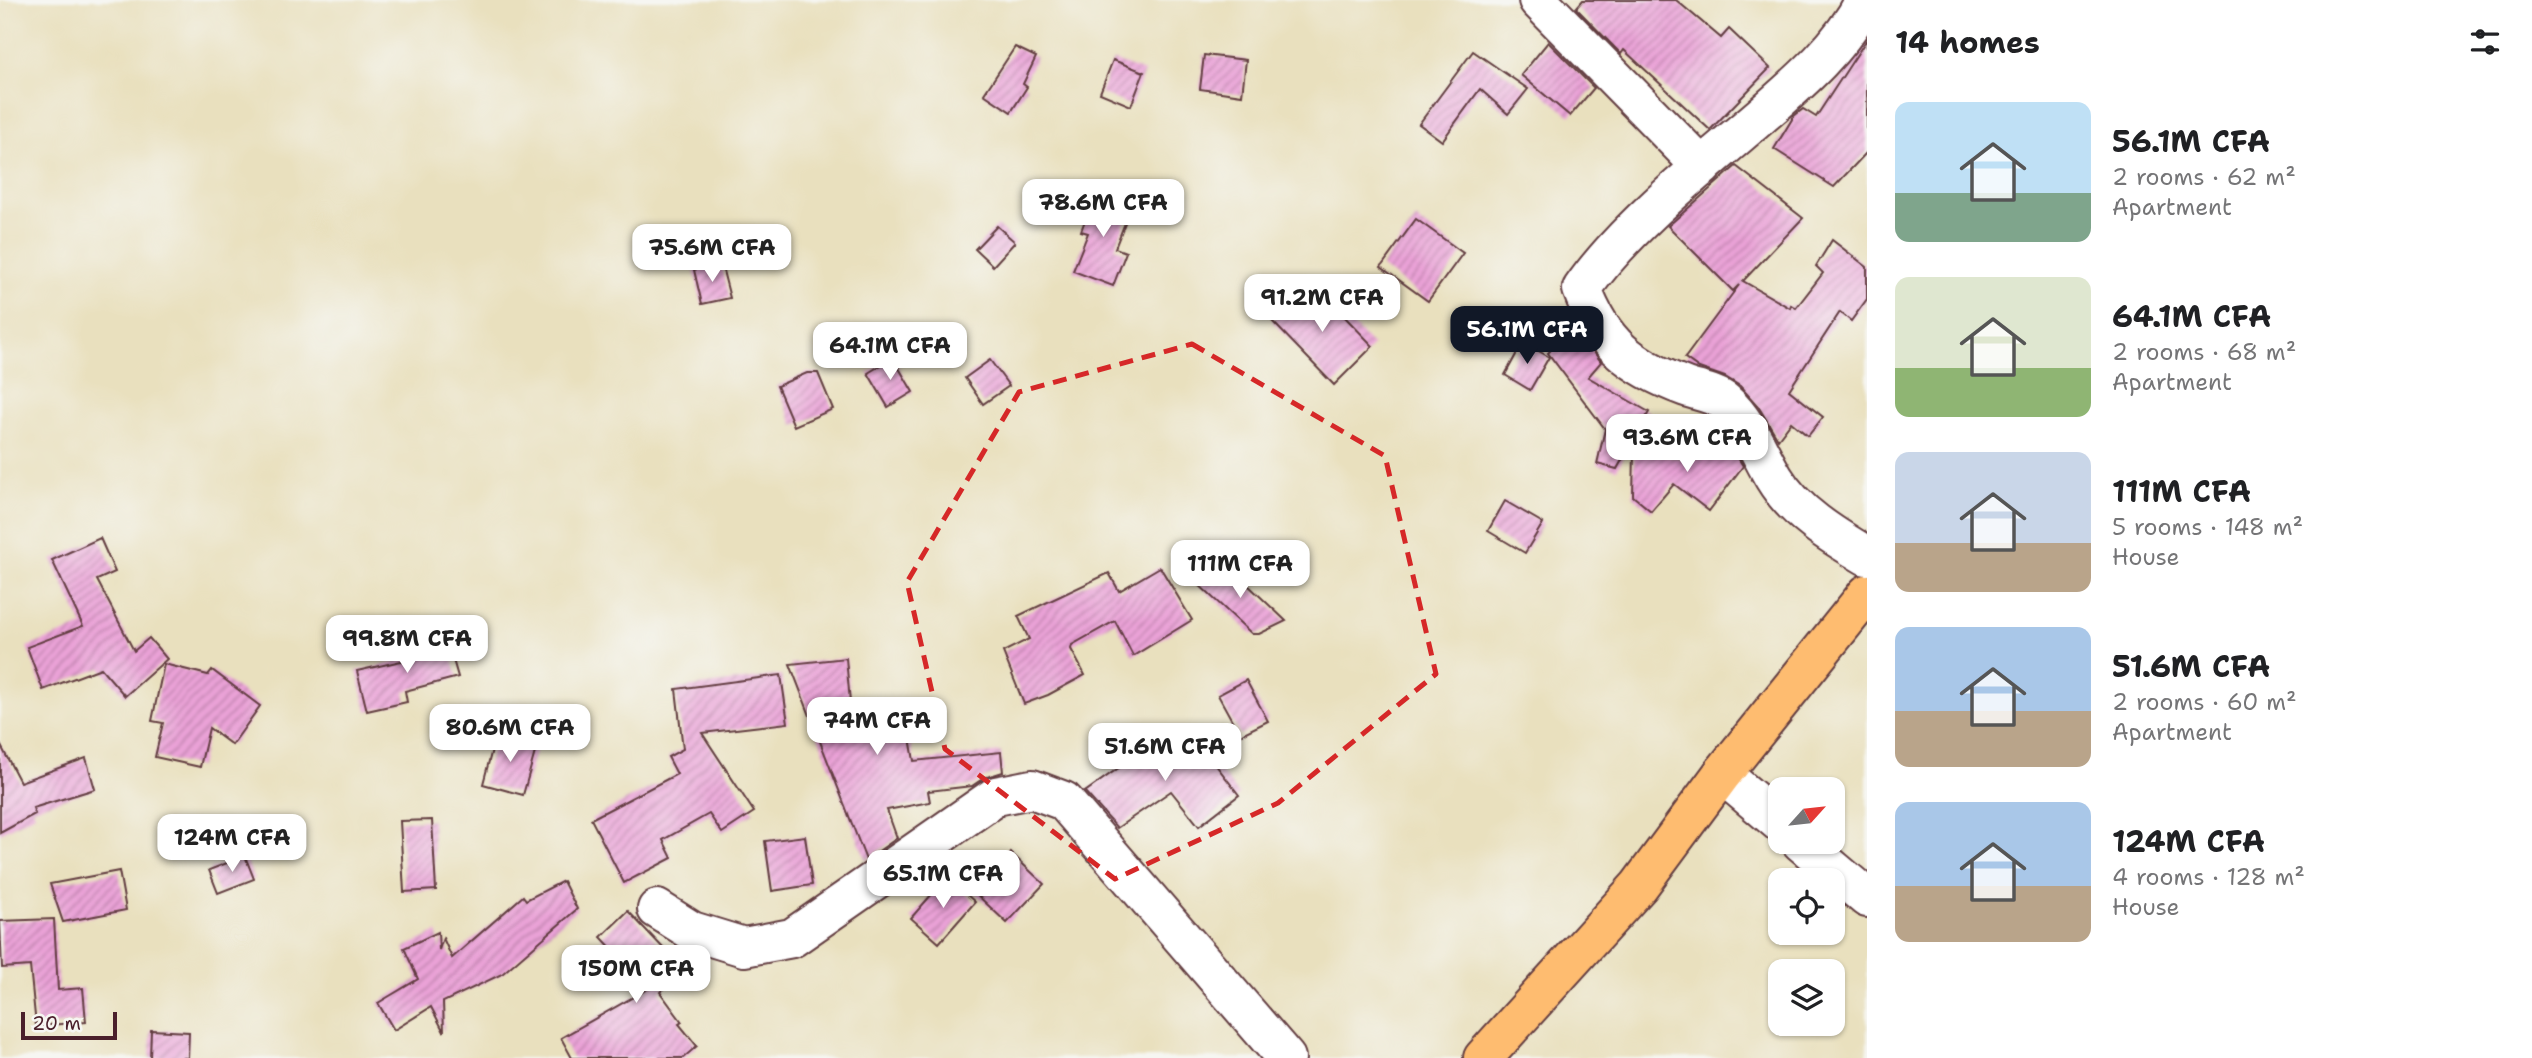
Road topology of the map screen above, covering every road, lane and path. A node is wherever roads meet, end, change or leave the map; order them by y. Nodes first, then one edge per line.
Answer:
1 (1538, 0) edge
2 (1865, 0) edge
3 (1702, 167) junction
4 (1867, 556) edge
5 (1867, 594) edge
6 (1722, 774) junction
7 (1768, 813) edge
8 (1815, 854) edge
9 (1867, 898) edge
10 (657, 909) dead end
11 (1286, 1058) edge
12 (1483, 1058) edge

1 - 3 street
2 - 3 street
3 - 4 street
5 - 6 main road
6 - 7 street
6 - 12 main road
8 - 9 street
10 - 11 street

